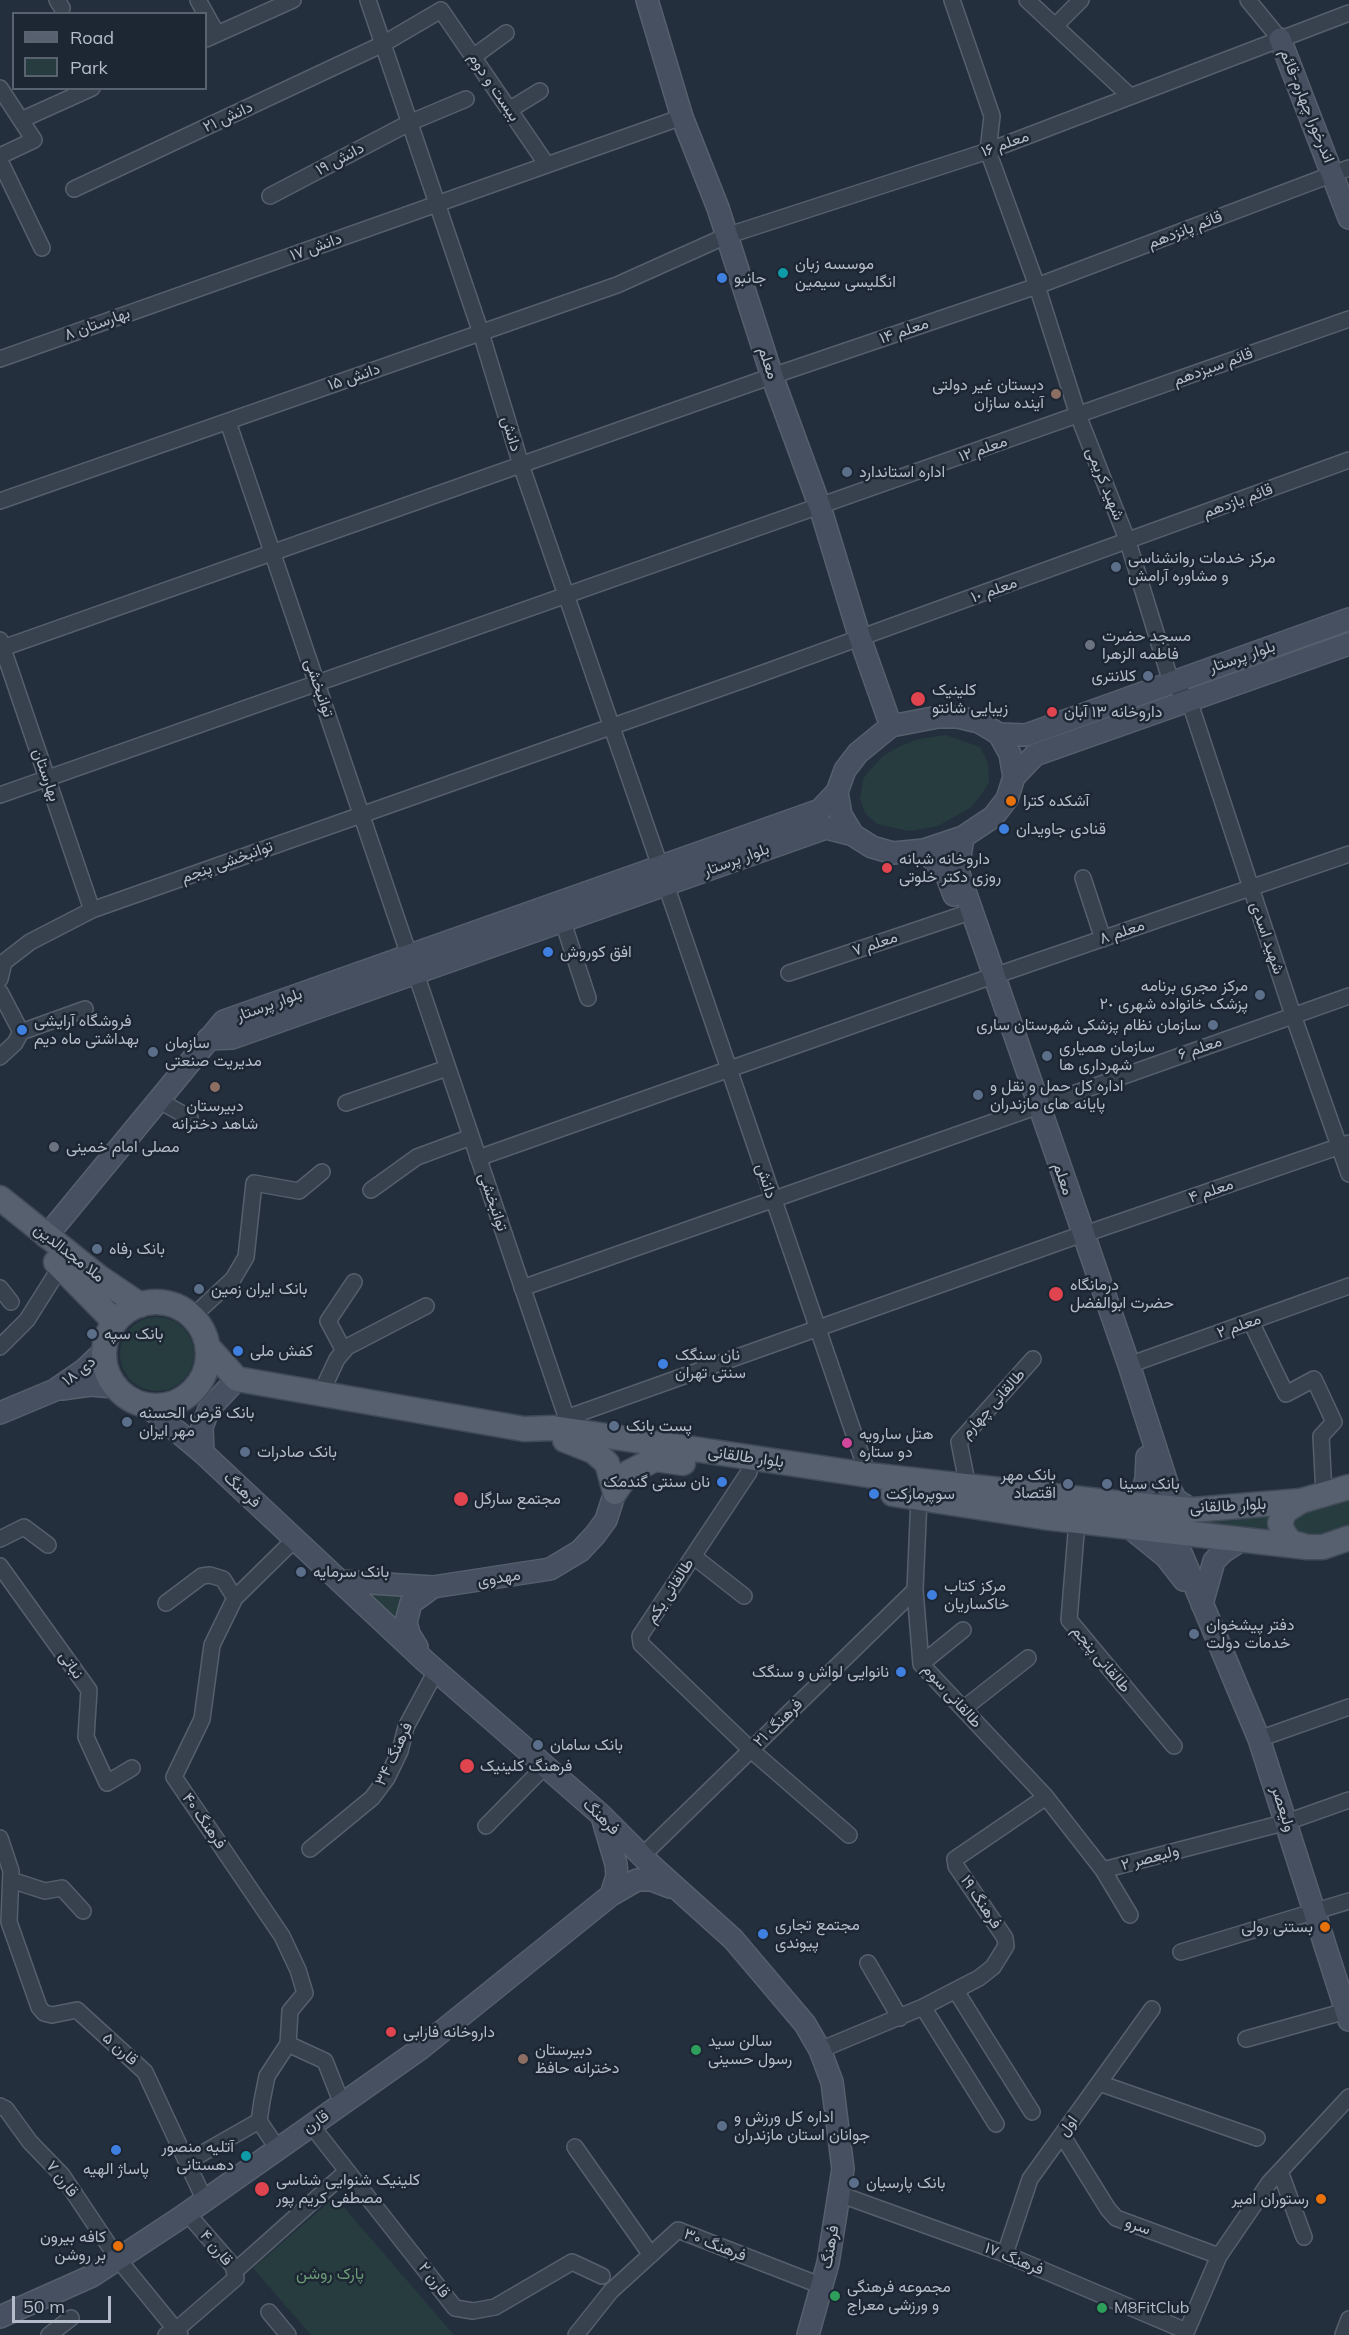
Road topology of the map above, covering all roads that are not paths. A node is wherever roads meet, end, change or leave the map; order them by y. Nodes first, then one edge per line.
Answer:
1 (368, 0) edge
2 (647, 0) edge
3 (952, 0) edge
4 (1027, 0) edge
5 (1081, 0) edge
6 (1248, 0) edge
7 (286, 1) edge
8 (442, 5) edge
9 (1349, 14) edge
10 (1055, 26) junction
11 (506, 33) dead end
12 (211, 36) edge
13 (1280, 39) junction
14 (383, 44) junction
15 (473, 57) junction
16 (0, 88) edge
17 (88, 90) edge
18 (540, 91) dead end
19 (1130, 96) junction
20 (466, 99) dead end
21 (509, 110) junction
22 (682, 117) junction
23 (21, 120) junction
24 (410, 123) junction
25 (988, 151) junction
26 (0, 156) edge
27 (0, 161) edge
28 (547, 165) junction
29 (1341, 171) edge
30 (74, 189) dead end
31 (270, 196) dead end
32 (437, 204) junction
33 (1349, 218) edge
34 (726, 236) junction
35 (42, 248) dead end
36 (617, 285) joint
37 (1037, 286) junction
38 (195, 290) joint
39 (1349, 319) edge
40 (481, 333) junction
41 (0, 359) edge
42 (772, 376) junction
43 (1078, 415) junction
44 (228, 422) junction
45 (1349, 460) edge
46 (521, 465) junction
47 (0, 501) edge
48 (820, 507) junction
49 (1128, 542) junction
50 (273, 553) junction
51 (565, 597) junction
52 (1349, 619) edge
53 (860, 638) junction
54 (1349, 644) edge
55 (1, 645) edge
56 (1171, 682) junction
57 (317, 684) junction
58 (1190, 700) junction
59 (611, 726) junction
60 (891, 726) junction
61 (999, 734) junction
62 (1014, 777) junction
63 (47, 778) junction
64 (837, 792) junction
65 (0, 795) edge
66 (362, 814) junction
67 (852, 835) junction
68 (963, 837) junction
69 (924, 850) junction
70 (1349, 854) edge
71 (663, 875) junction
72 (1083, 878) dead end
73 (1250, 888) junction
74 (92, 910) junction
75 (961, 915) junction
76 (563, 921) junction
77 (1103, 939) junction
78 (2, 956) edge
79 (412, 964) junction
80 (789, 973) dead end
81 (989, 978) junction
82 (0, 979) edge
83 (0, 992) edge
84 (1349, 996) edge
85 (588, 998) dead end
86 (85, 1009) dead end
87 (1293, 1016) junction
88 (21, 1032) junction
89 (0, 1057) edge
90 (447, 1068) junction
91 (729, 1069) junction
92 (158, 1100) junction
93 (346, 1103) dead end
94 (1035, 1107) junction
95 (190, 1118) dead end
96 (471, 1137) junction
97 (1344, 1145) edge
98 (478, 1158) junction
99 (322, 1172) dead end
100 (1349, 1174) edge
101 (371, 1190) dead end
102 (0, 1198) edge
103 (772, 1200) junction
104 (0, 1212) edge
105 (1078, 1236) junction
106 (46, 1237) junction
107 (61, 1266) junction
108 (354, 1282) dead end
109 (1349, 1286) edge
110 (0, 1288) edge
111 (522, 1288) junction
112 (11, 1302) dead end
113 (140, 1305) junction
114 (426, 1306) dead end
115 (192, 1317) junction
116 (115, 1322) junction
117 (1251, 1322) junction
118 (816, 1328) junction
119 (0, 1347) edge
120 (208, 1347) junction
121 (344, 1351) junction
122 (103, 1352) junction
123 (1033, 1359) dead end
124 (1129, 1365) junction
125 (237, 1379) junction
126 (114, 1387) junction
127 (55, 1390) junction
128 (321, 1393) junction
129 (147, 1406) junction
130 (0, 1413) edge
131 (569, 1424) junction
132 (524, 1429) junction
133 (202, 1454) junction
134 (1147, 1457) junction
135 (748, 1472) junction
136 (868, 1475) junction
137 (968, 1487) junction
138 (1349, 1487) edge
139 (615, 1492) junction
140 (1324, 1494) junction
141 (919, 1498) junction
142 (1300, 1501) junction
143 (1161, 1506) junction
144 (1192, 1510) junction
145 (1127, 1515) junction
146 (1077, 1521) junction
147 (1171, 1529) junction
148 (1349, 1538) edge
149 (0, 1539) edge
150 (295, 1539) junction
151 (1240, 1541) junction
152 (48, 1545) dead end
153 (1307, 1547) junction
154 (693, 1556) junction
155 (0, 1566) edge
156 (340, 1581) junction
157 (433, 1587) junction
158 (915, 1590) junction
159 (744, 1596) dead end
160 (235, 1598) junction
161 (166, 1602) dead end
162 (1202, 1604) junction
163 (963, 1630) dead end
164 (1028, 1658) dead end
165 (921, 1664) junction
166 (431, 1666) junction
167 (1349, 1707) edge
168 (963, 1709) junction
169 (1259, 1739) junction
170 (1174, 1746) dead end
171 (751, 1750) junction
172 (545, 1766) junction
173 (132, 1767) dead end
174 (1046, 1797) junction
175 (1349, 1800) edge
176 (600, 1814) junction
177 (1287, 1822) junction
178 (486, 1826) dead end
179 (849, 1835) dead end
180 (0, 1838) edge
181 (310, 1849) dead end
182 (642, 1857) junction
183 (1103, 1870) junction
184 (11, 1880) junction
185 (677, 1889) junction
186 (611, 1894) junction
187 (1349, 1902) edge
188 (83, 1911) dead end
189 (1315, 1911) junction
190 (1130, 1915) dead end
191 (7, 1938) edge
192 (1181, 1952) dead end
193 (868, 1963) dead end
194 (956, 1990) junction
195 (923, 2007) junction
196 (1152, 2009) dead end
197 (1348, 2015) edge
198 (900, 2018) junction
199 (1246, 2039) dead end
200 (288, 2044) junction
201 (820, 2050) junction
202 (1099, 2083) junction
203 (1349, 2097) edge
204 (342, 2104) junction
205 (0, 2106) edge
206 (1032, 2112) dead end
207 (259, 2121) junction
208 (996, 2124) dead end
209 (311, 2125) junction
210 (1062, 2135) junction
211 (1257, 2138) dead end
212 (574, 2147) dead end
213 (278, 2149) junction
214 (187, 2162) junction
215 (347, 2171) junction
216 (1280, 2171) junction
217 (839, 2194) junction
218 (205, 2201) junction
219 (187, 2213) junction
220 (1304, 2237) dead end
221 (1005, 2254) junction
222 (651, 2255) junction
223 (1219, 2256) junction
224 (118, 2259) junction
225 (236, 2271) junction
226 (602, 2276) dead end
227 (822, 2286) junction
228 (269, 2312) dead end
229 (0, 2317) edge
230 (71, 2319) dead end
231 (1349, 2319) edge
232 (1185, 2333) edge
233 (174, 2334) edge
234 (49, 2335) edge
235 (288, 2335) edge
236 (576, 2335) edge
237 (808, 2335) edge
238 (1343, 2335) edge

1 - 14 street, دانش
2 - 22 main road, معلم
3 - 25 street
4 - 10 street
5 - 10 street
6 - 13 street
7 - 12 street
8 - 14 street, دانش ٢١
8 - 15 street, بیست و دوم
9 - 13 street, معلم ۱۶
10 - 19 street
11 - 15 street
13 - 19 street, معلم ۱۶
13 - 29 main road, اندرخورا چهارم-قائم
14 - 24 street, دانش
14 - 30 street, دانش ٢١
15 - 21 street, بیست و دوم
16 - 23 street
17 - 23 street
18 - 21 street
19 - 25 street, معلم ۱۶
20 - 24 street, دانش ١٩
21 - 28 street, بیست و دوم
22 - 28 street, دانش ۱۷
22 - 34 main road, معلم
23 - 26 street
24 - 31 street, دانش ١٩
24 - 32 street, دانش
25 - 34 street, معلم ۱۶
25 - 37 street, شهید کریمی
27 - 35 street
28 - 32 street, دانش ۱۷
29 - 33 main road, اندرخورا چهارم-قائم
29 - 37 street, قائم پانزدهم
32 - 38 street, دانش ۱۷
32 - 40 street, دانش
34 - 36 street, معلم ۱۶
34 - 42 main road, معلم
36 - 40 street, دانش ۱۵
37 - 42 street, معلم ۱۴
37 - 43 street, شهید کریمی
38 - 41 street, بهارستان ٨
39 - 43 street, قائم سیزدهم
40 - 44 street, دانش ۱۵
40 - 46 street, دانش
42 - 46 street, معلم ۱۴
42 - 48 main road, معلم
43 - 48 street, معلم ١٢
43 - 49 street, شهید کریمی
44 - 47 street, دانش ۱۵
44 - 50 street, توانبخشی
45 - 49 street, قائم یازدهم
46 - 50 street, معلم ۱۴
46 - 51 street, دانش
48 - 51 street, معلم ١٢
48 - 53 main road, معلم
49 - 53 street, معلم ١٠
49 - 56 street, شهید کریمی
50 - 55 street, معلم ۱۴
50 - 57 street, توانبخشی
51 - 57 street, معلم ١٢
51 - 59 street, دانش
52 - 56 main road, بلوار پرستار
53 - 59 street, معلم ١٠
53 - 60 main road, معلم
54 - 58 main road, بلوار پرستار
55 - 63 street, بهارستان
56 - 58 street
56 - 61 main road, بلوار پرستار
57 - 63 street, معلم ١٢
57 - 66 street, توانبخشی
58 - 62 main road, بلوار پرستار
58 - 73 street, شهید اسدی
59 - 66 street, توانبخشی پنجم
59 - 71 street, دانش
60 - 61 main road
60 - 64 main road
61 - 62 main road
62 - 68 main road
63 - 65 street, معلم ١٢
63 - 74 street, بهارستان
64 - 67 main road
64 - 71 main road, بلوار پرستار
66 - 74 street, توانبخشی پنجم
66 - 79 street, توانبخشی
67 - 69 main road
67 - 71 main road, بلوار پرستار
68 - 69 main road
68 - 81 main road, معلم
69 - 75 main road, معلم
70 - 73 street, معلم ۸
71 - 76 main road, بلوار پرستار
71 - 79 main road, بلوار پرستار
71 - 91 street, دانش
72 - 77 street
73 - 77 street, معلم ۸
73 - 87 street, شهید اسدی
74 - 78 street, توانبخشی پنجم
75 - 80 street, معلم ٧
75 - 81 main road, معلم
76 - 79 main road, بلوار پرستار
76 - 85 street
77 - 81 street, معلم ۸
78 - 82 street
79 - 90 street, توانبخشی
79 - 92 main road, بلوار پرستار
81 - 91 street, معلم ۸
81 - 94 main road, معلم
83 - 88 street
84 - 87 street, معلم ۶
86 - 88 street
87 - 94 street, معلم ۶
87 - 97 street, شهید اسدی
88 - 89 street
90 - 93 street
90 - 96 street, توانبخشی
91 - 98 street, معلم ۸
91 - 103 street, دانش
92 - 95 street
92 - 106 main road
94 - 103 street, معلم ۶
94 - 105 main road, معلم
96 - 98 street, توانبخشی
96 - 101 street
97 - 100 street, شهید اسدی
97 - 105 street, معلم ۴
98 - 111 street, توانبخشی
99 - 115 street
102 - 106 main road, ملا مجدالدین
103 - 111 street, معلم ۶
103 - 118 street, دانش
104 - 107 main road, ملا مجدالدین
105 - 118 street, معلم ۴
105 - 124 main road, معلم
105 - 134 main road, معلم
106 - 113 main road, ملا مجدالدین
107 - 116 main road, ملا مجدالدین
107 - 119 street
108 - 121 street
109 - 117 street, معلم ٢
110 - 112 street
111 - 131 street, توانبخشی
113 - 115 main road
113 - 116 main road
114 - 121 street
115 - 120 main road
116 - 122 main road
117 - 124 street, معلم ٢
117 - 140 street
118 - 131 street, معلم ۴
118 - 136 street, دانش
120 - 125 main road
120 - 129 main road
121 - 128 street
122 - 126 main road
122 - 127 main road, ۱۸ دی
123 - 137 street, طالقانی چهارم
124 - 144 main road, معلم
125 - 128 main road, بلوار طالقانی
125 - 133 main road
126 - 127 main road, ۱۸ دی
126 - 129 main road
127 - 130 main road, ۱۸ دی
128 - 132 main road, بلوار طالقانی
129 - 133 main road, فرهنگ
131 - 132 main road, بلوار طالقانی
131 - 136 main road, بلوار طالقانی
132 - 139 main road
133 - 150 main road, فرهنگ
134 - 143 main road, معلم
134 - 145 main road
135 - 139 main road, بلوار طالقانی
135 - 141 main road, بلوار طالقانی
135 - 154 street, طالقانی یکم
136 - 137 main road, بلوار طالقانی
137 - 145 main road, بلوار طالقانی
138 - 140 main road, بلوار طالقانی
139 - 157 main road, مهدوی
140 - 142 main road, بلوار طالقانی
141 - 146 main road, بلوار طالقانی
141 - 158 street, طالقانی سوم
142 - 144 main road, بلوار طالقانی
142 - 153 main road
143 - 144 main road, بلوار طالقانی
143 - 145 main road, بلوار طالقانی
143 - 147 main road
145 - 146 main road, بلوار طالقانی
145 - 147 main road, بلوار طالقانی
145 - 162 main road
146 - 170 street, طالقانی پنجم
147 - 151 main road, بلوار طالقانی
147 - 162 main road, ولیعصر
148 - 153 main road, بلوار طالقانی
149 - 152 street
150 - 156 main road, فرهنگ
150 - 160 street, فرهنگ ۴۰
151 - 153 main road, بلوار طالقانی
151 - 162 main road
154 - 159 street
154 - 171 street, طالقانی یکم
155 - 173 street, نباتی
156 - 157 main road, مهدوی
156 - 166 main road, فرهنگ
157 - 166 main road
158 - 165 street, طالقانی سوم
158 - 171 street, فرهنگ ۲۱
160 - 161 street
160 - 200 street, فرهنگ ۴۰
162 - 169 main road, ولیعصر
163 - 165 street
164 - 168 street
165 - 168 street, طالقانی سوم
166 - 172 main road, فرهنگ
166 - 181 street, فرهنگ ۳۴
167 - 169 street
168 - 174 street, طالقانی سوم
169 - 177 main road, ولیعصر
171 - 179 street, طالقانی یکم
171 - 182 street, فرهنگ ۲۱
172 - 176 main road, فرهنگ
172 - 178 street
174 - 183 street, ولیعصر ٢
174 - 194 street, فرهنگ ۱۹
175 - 177 street, ولیعصر ٢
176 - 182 main road, فرهنگ
176 - 186 main road
177 - 183 street, ولیعصر ٢
177 - 189 main road, ولیعصر
180 - 184 street
182 - 185 main road, فرهنگ
183 - 190 street
184 - 188 street
184 - 191 street
185 - 186 main road, قارن
185 - 201 main road, فرهنگ
186 - 204 main road, قارن
187 - 189 street
189 - 192 street
189 - 197 main road, ولیعصر
191 - 214 street, قارن ۵
193 - 198 street
194 - 195 street, فرهنگ ۱۹
194 - 206 street
195 - 198 street, فرهنگ ۱۹
195 - 208 street
196 - 202 street, اول
197 - 199 street
198 - 201 street, فرهنگ ۱۹
200 - 204 street
200 - 207 street
201 - 217 main road, فرهنگ
202 - 210 street, اول
202 - 211 street
203 - 216 street
204 - 209 main road, قارن
205 - 224 street, قارن ٧
207 - 213 street
207 - 214 street
209 - 213 main road, قارن
209 - 215 street, قارن ٢
210 - 221 street, اول
210 - 223 street, سرو
212 - 222 street
213 - 218 main road, قارن
214 - 218 street, قارن ۵
215 - 225 street
215 - 226 street, قارن ٢
216 - 220 street
216 - 223 street
217 - 221 street, فرهنگ ۱۷
217 - 227 main road, فرهنگ
218 - 219 main road, قارن
219 - 224 main road, قارن
219 - 225 street, قارن ۴
221 - 232 street, فرهنگ ۱۷
222 - 227 street, فرهنگ ۳۰
222 - 236 street, فرهنگ ۳۰
223 - 232 street
224 - 229 main road, قارن
224 - 233 street, قارن ٧
225 - 233 street, قارن ۴
227 - 237 main road, فرهنگ
228 - 235 street
230 - 234 street
231 - 238 street

